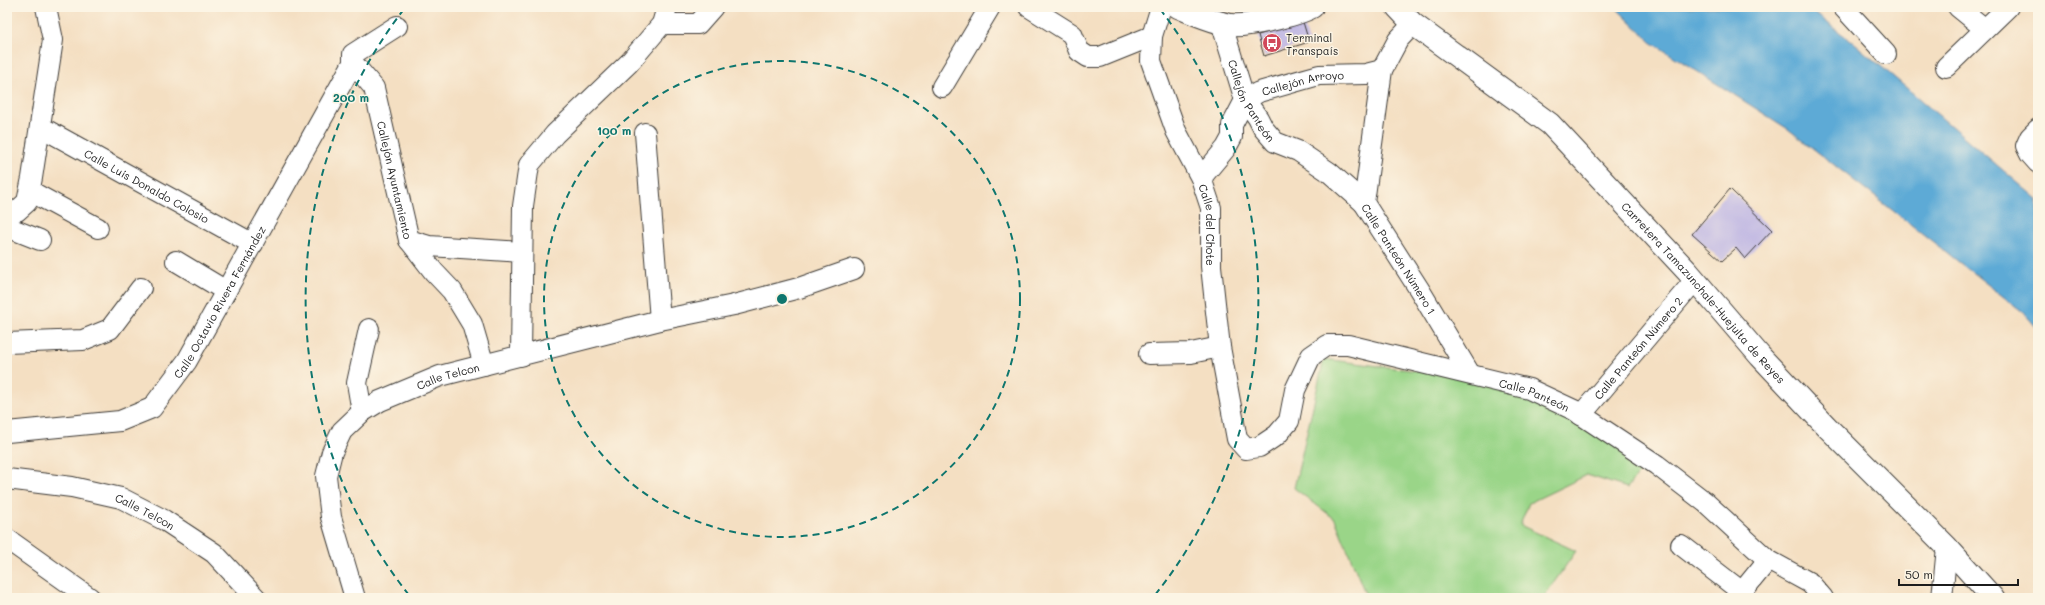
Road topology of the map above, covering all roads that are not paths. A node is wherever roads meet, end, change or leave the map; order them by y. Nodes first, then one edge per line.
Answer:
1 (46, 7) edge
2 (713, 7) edge
3 (990, 7) edge
4 (1162, 7) edge
5 (1178, 7) edge
6 (1312, 7) edge
7 (1398, 7) edge
8 (1844, 7) edge
9 (1958, 7) edge
10 (2008, 7) edge
11 (1031, 8) edge
12 (665, 16) edge
13 (1221, 22) junction
14 (1413, 24) junction
15 (398, 26) dead end
16 (1985, 29) junction
17 (1152, 36) junction
18 (1886, 54) dead end
19 (354, 63) junction
20 (1946, 67) dead end
21 (1382, 70) junction
22 (942, 87) dead end
23 (1245, 100) junction
24 (41, 127) junction
25 (2038, 129) edge
26 (645, 132) dead end
27 (2038, 163) edge
28 (1201, 178) junction
29 (30, 191) junction
30 (1364, 203) junction
31 (7, 214) edge
32 (7, 227) edge
33 (98, 228) dead end
34 (40, 240) dead end
35 (409, 240) junction
36 (253, 244) junction
37 (522, 252) junction
38 (176, 261) dead end
39 (854, 269) dead end
40 (1695, 280) junction
41 (141, 288) dead end
42 (226, 291) junction
43 (660, 320) junction
44 (369, 329) dead end
45 (7, 343) edge
46 (1220, 347) junction
47 (1149, 354) dead end
48 (521, 356) junction
49 (484, 365) junction
50 (1470, 374) junction
51 (362, 412) junction
52 (1581, 415) junction
53 (7, 432) edge
54 (1246, 449) joint
55 (7, 479) edge
56 (7, 539) edge
57 (1681, 544) dead end
58 (1947, 548) junction
59 (1768, 560) junction
60 (1739, 595) edge
61 (90, 598) edge
62 (256, 598) edge
63 (355, 598) edge
64 (1823, 598) edge
65 (1942, 598) edge
66 (1993, 598) edge

1 - 24 street
2 - 12 street
3 - 22 street
4 - 17 street, Calle del Chote
5 - 13 main road
6 - 13 main road
7 - 14 main road, Carretera Tamazunchale-Huejulta de Reyes
8 - 18 street
9 - 16 street
10 - 16 street
11 - 17 street
12 - 37 street
13 - 23 street, Callejón Panteón
14 - 21 street, Calle Panteón Número 1
14 - 40 main road, Carretera Tamazunchale-Huejulta de Reyes
15 - 19 street, Calle Octavio Rivera Fernández
16 - 20 street
17 - 28 street, Calle del Chote
19 - 35 street, Callejón Ayuntamiento
19 - 36 street, Calle Octavio Rivera Fernández
21 - 23 street, Callejón Arroyo
21 - 30 street, Calle Panteón Número 1
23 - 28 street
23 - 30 street, Callejón Panteón
24 - 29 street
24 - 36 street, Calle Luis Donaldo Colosio
25 - 27 street
26 - 43 street
28 - 46 street, Calle del Chote
29 - 31 street
29 - 33 street
30 - 50 street, Calle Panteón Número 1
32 - 34 street
35 - 37 street, Callejón Ayuntamiento
35 - 49 street
36 - 42 street, Calle Octavio Rivera Fernández
37 - 48 street
38 - 42 street
39 - 43 street, Calle Telcon
40 - 52 street, Calle Panteón Número 2
40 - 58 main road, Carretera Tamazunchale-Huejulta de Reyes
41 - 45 street
42 - 53 street, Calle Octavio Rivera Fernández
43 - 48 street, Calle Telcon
44 - 51 street
46 - 47 street
46 - 54 street, Calle del Chote
48 - 49 street, Calle Telcon
49 - 51 street, Calle Telcon
50 - 52 street, Calle Panteón
50 - 54 street, Calle Panteón
51 - 63 street, Calle Telcon
52 - 59 street, Calle Panteón
55 - 62 street, Calle Telcon
56 - 61 street
57 - 60 street
58 - 65 street
58 - 66 main road, Carretera Tamazunchale-Huejulta de Reyes
59 - 60 street
59 - 64 street, Calle Panteón

